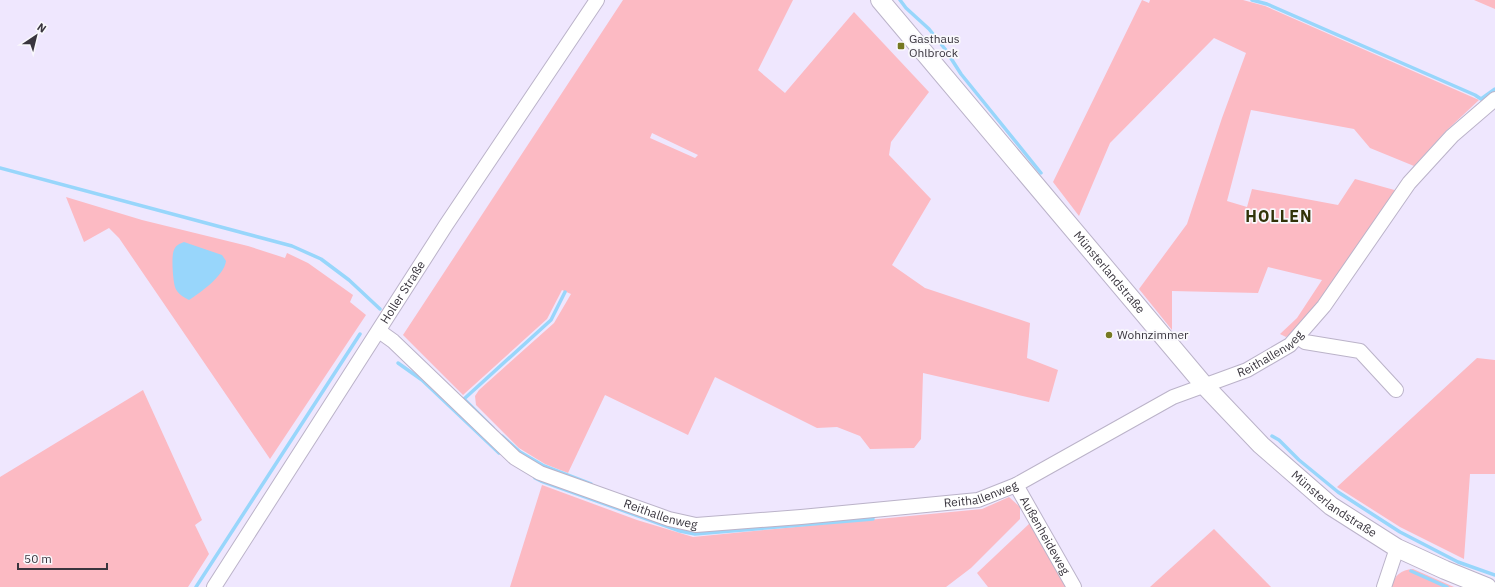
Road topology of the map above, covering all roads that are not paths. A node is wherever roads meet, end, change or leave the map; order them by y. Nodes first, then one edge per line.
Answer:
1 (597, 0) edge
2 (880, 0) edge
3 (1495, 99) edge
4 (379, 331) junction
5 (1298, 337) junction
6 (1204, 385) junction
7 (1396, 390) dead end
8 (1016, 485) junction
9 (1397, 548) junction
10 (214, 587) edge
11 (1074, 587) edge
12 (1384, 587) edge
13 (1487, 587) edge

1 - 4 street, Holler Straße
2 - 6 main road, Münsterlandstraße
3 - 5 street, Reithallenweg
4 - 8 street, Reithallenweg
4 - 10 street, Holler Straße
5 - 6 street, Reithallenweg
5 - 7 street
6 - 8 street, Reithallenweg
6 - 9 main road, Münsterlandstraße
8 - 11 street, Außenheideweg
9 - 12 street
9 - 13 main road, Münsterlandstraße

